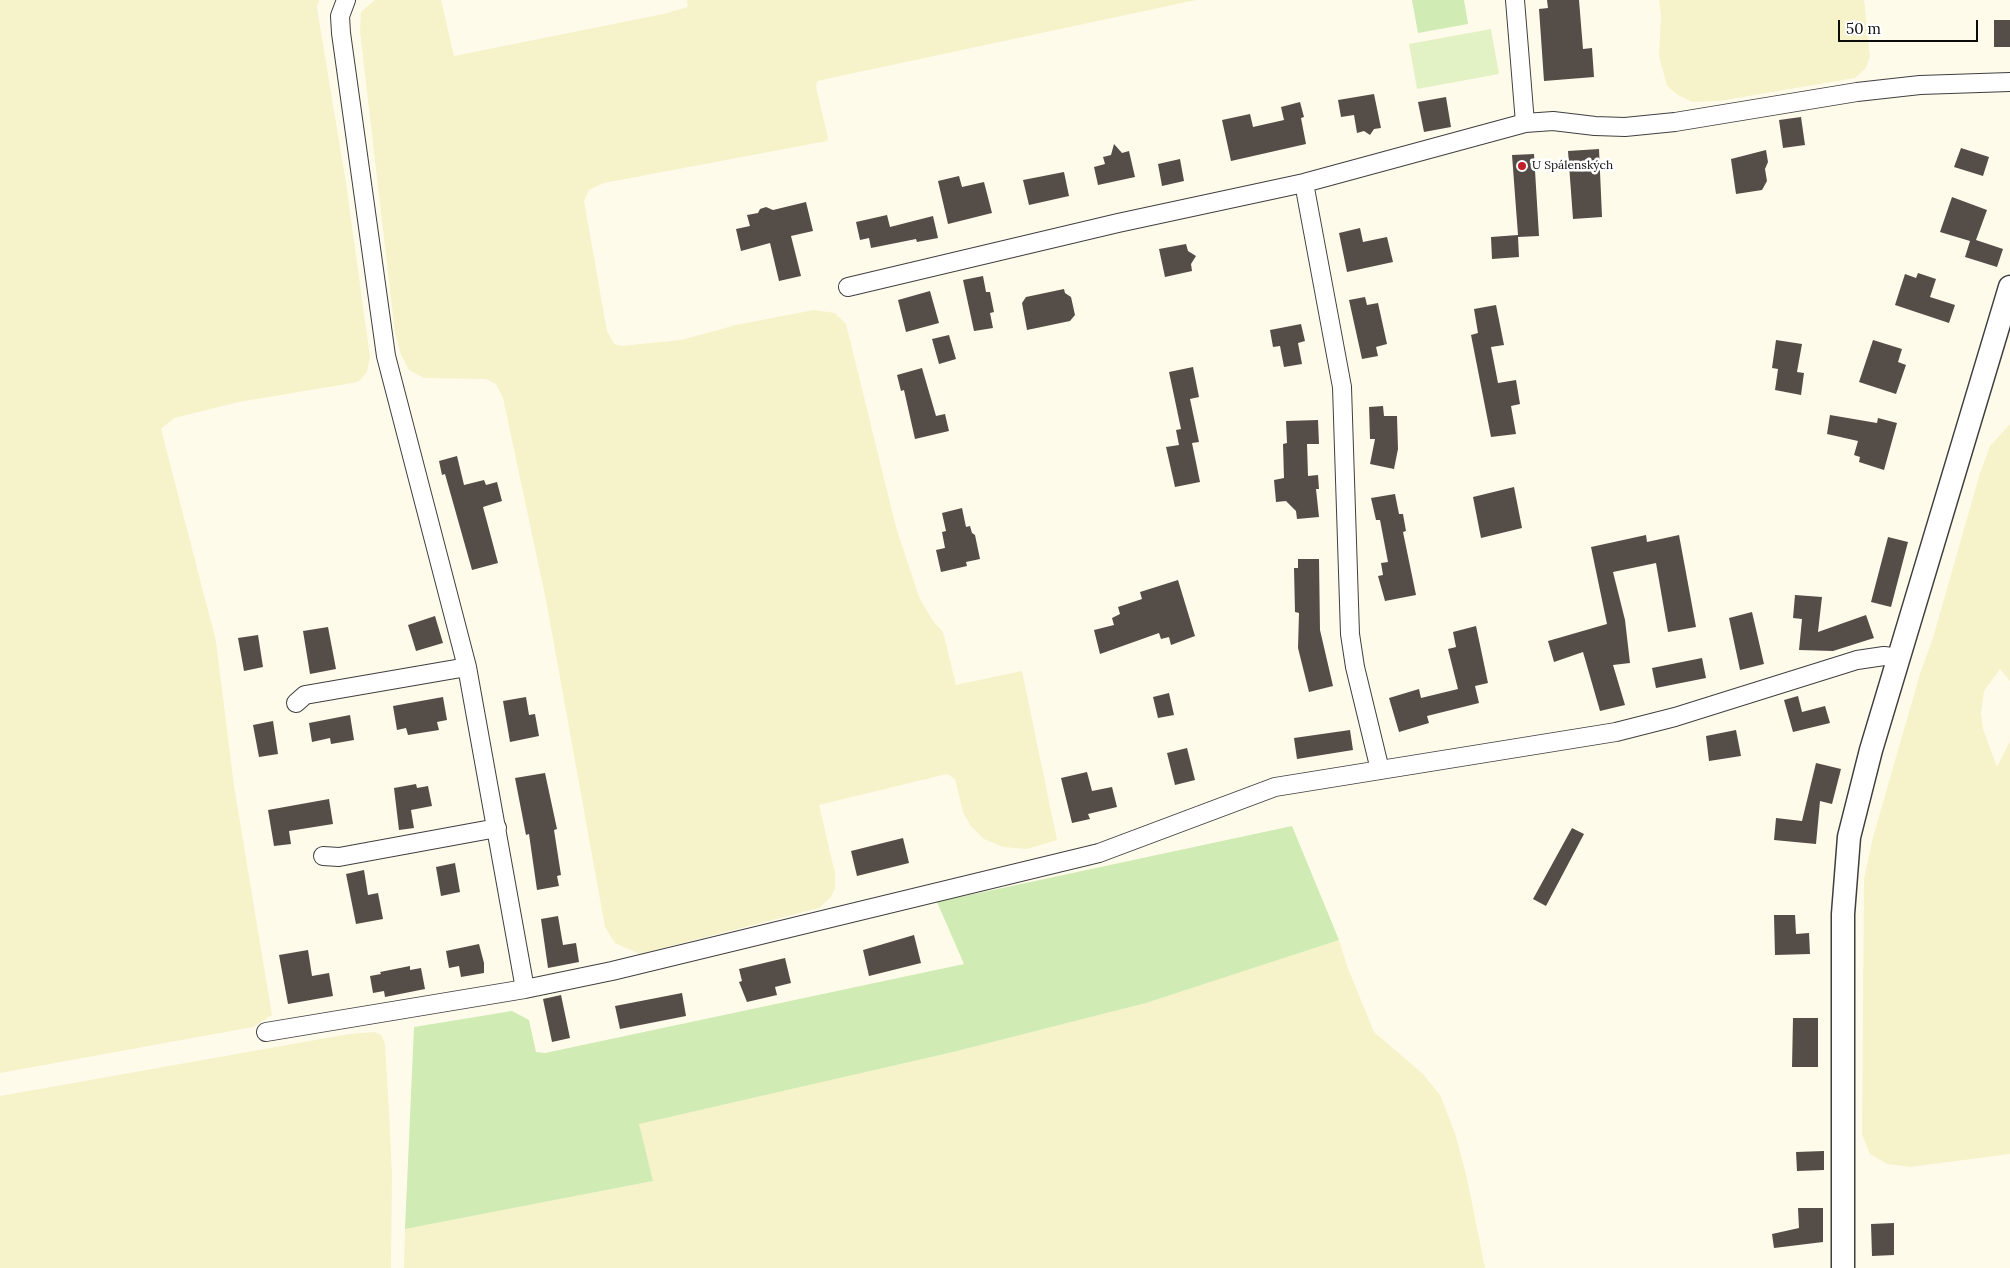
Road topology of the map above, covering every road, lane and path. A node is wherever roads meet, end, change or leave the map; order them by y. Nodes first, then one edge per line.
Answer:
1 (346, 0) edge
2 (1515, 0) edge
3 (2010, 82) edge
4 (1525, 123) junction
5 (1304, 183) junction
6 (848, 287) dead end
7 (2010, 287) edge
8 (1900, 658) junction
9 (468, 667) junction
10 (296, 703) dead end
11 (1380, 770) junction
12 (497, 828) junction
13 (323, 856) dead end
14 (525, 990) junction
15 (266, 1032) dead end
16 (1843, 1268) edge

1 - 9 street
2 - 4 street
3 - 4 street
4 - 5 street
5 - 6 street
5 - 11 street
7 - 8 street
8 - 11 street
8 - 16 street
9 - 10 street
9 - 12 street
11 - 14 street
12 - 13 street
12 - 14 street
14 - 15 street

